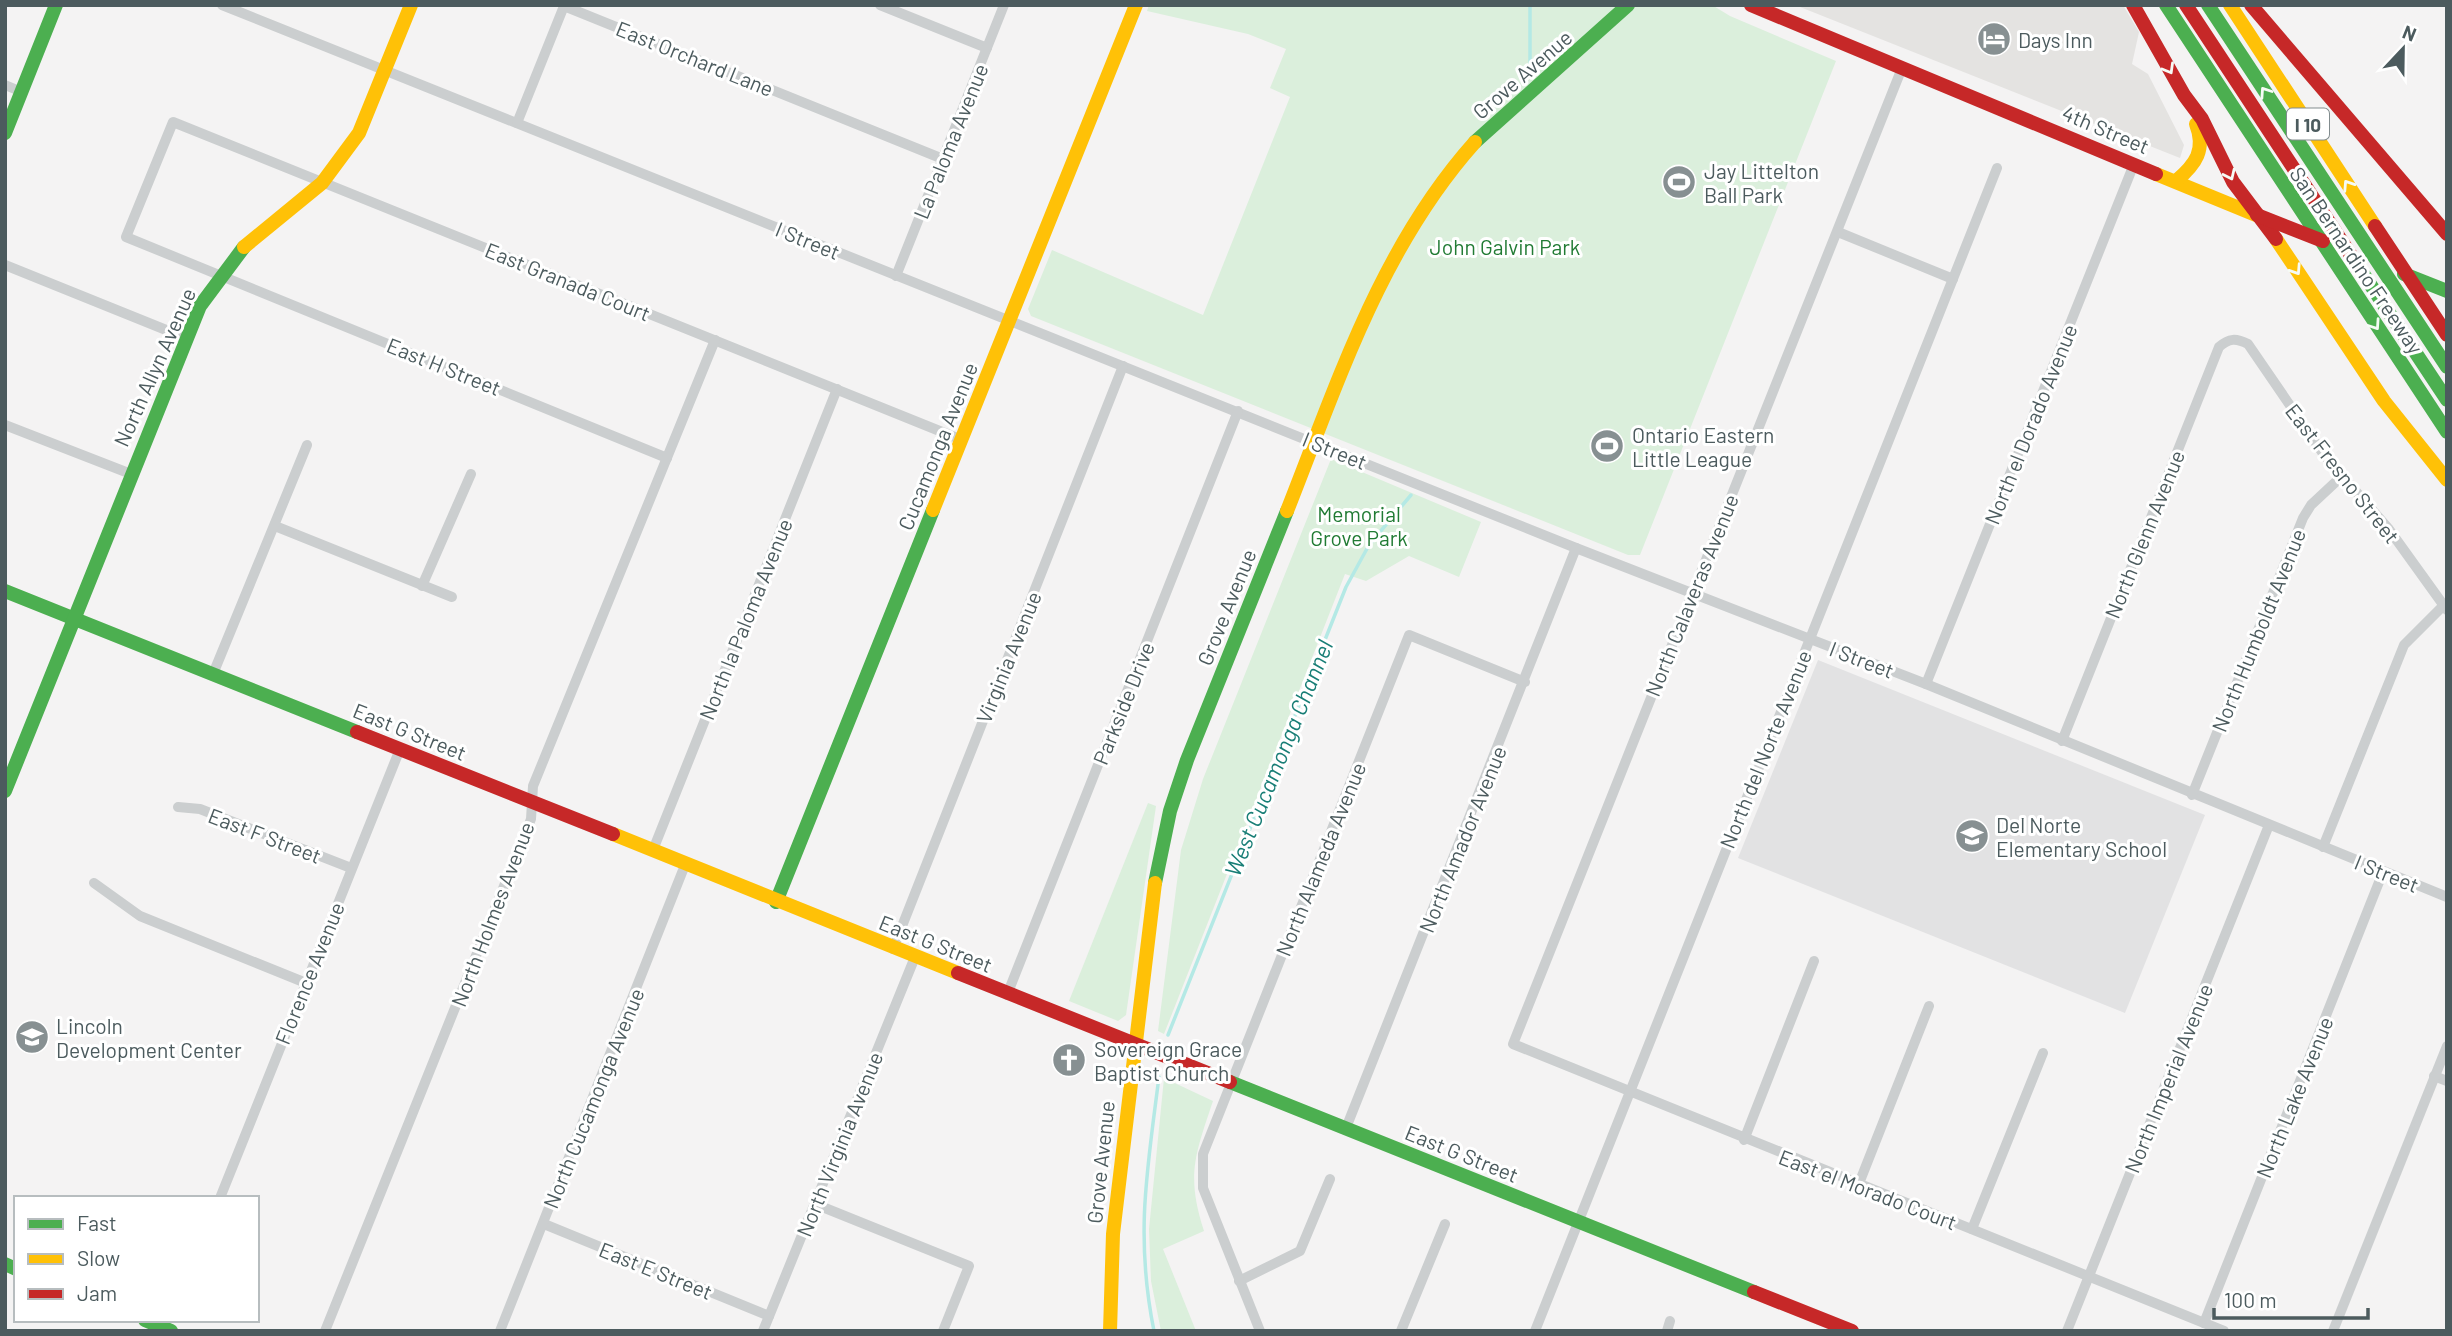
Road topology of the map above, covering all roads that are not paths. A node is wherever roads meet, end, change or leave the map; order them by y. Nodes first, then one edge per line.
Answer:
1 (57, 5) edge
2 (222, 5) edge
3 (411, 5) edge
4 (880, 5) edge
5 (1004, 5) edge
6 (1136, 5) edge
7 (1628, 5) edge
8 (1751, 5) edge
9 (2133, 5) edge
10 (2166, 5) edge
11 (2186, 5) edge
12 (2208, 5) edge
13 (2230, 5) edge
14 (2251, 5) edge
15 (987, 48) junction
16 (1902, 68) junction
17 (385, 71) junction
18 (5, 85) edge
19 (22, 92) junction
20 (2184, 95) junction
21 (173, 122) joint
22 (517, 123) junction
23 (5, 133) edge
24 (943, 159) junction
25 (2134, 164) junction
26 (1997, 169) dead end
27 (2176, 181) junction
28 (322, 183) junction
29 (2256, 215) junction
30 (1838, 232) junction
31 (2447, 234) edge
32 (5, 265) edge
33 (220, 274) junction
34 (896, 276) junction
35 (1953, 279) junction
36 (2447, 291) edge
37 (1010, 321) junction
38 (2447, 335) edge
39 (186, 338) junction
40 (2238, 339) joint
41 (715, 340) junction
42 (1123, 366) junction
43 (2447, 367) edge
44 (837, 389) junction
45 (2447, 400) edge
46 (1238, 411) junction
47 (5, 425) edge
48 (2447, 432) edge
49 (962, 440) junction
50 (1315, 442) junction
51 (307, 444) dead end
52 (667, 458) junction
53 (131, 474) junction
54 (471, 474) dead end
55 (2341, 477) junction
56 (2447, 480) edge
57 (275, 526) junction
58 (1576, 548) junction
59 (422, 586) junction
60 (5, 591) edge
61 (1692, 592) junction
62 (452, 597) dead end
63 (2445, 607) edge
64 (74, 619) junction
65 (1809, 638) junction
66 (213, 674) junction
67 (1525, 682) junction
68 (1926, 684) junction
69 (2062, 741) junction
70 (400, 749) junction
71 (5, 791) edge
72 (2192, 795) junction
73 (532, 802) junction
74 (178, 807) dead end
75 (2269, 825) junction
76 (2323, 847) junction
77 (653, 850) junction
78 (685, 865) junction
79 (351, 868) junction
80 (2383, 872) junction
81 (94, 883) dead end
82 (2446, 895) edge
83 (776, 902) junction
84 (893, 948) junction
85 (915, 957) junction
86 (1814, 961) dead end
87 (306, 983) junction
88 (1007, 995) junction
89 (1929, 1006) dead end
90 (1513, 1044) joint
91 (2447, 1045) edge
92 (1135, 1046) junction
93 (2043, 1053) dead end
94 (2434, 1076) junction
95 (2447, 1081) edge
96 (1231, 1083) junction
97 (1629, 1091) junction
98 (1346, 1129) junction
99 (1744, 1140) junction
100 (1330, 1179) dead end
101 (1858, 1186) junction
102 (220, 1196) edge
103 (815, 1204) junction
104 (1578, 1222) junction
105 (544, 1224) junction
106 (1445, 1224) dead end
107 (1972, 1229) junction
108 (2088, 1276) junction
109 (1239, 1281) junction
110 (769, 1316) junction
111 (152, 1322) edge
112 (2204, 1323) junction
113 (169, 1327) edge
114 (325, 1331) edge
115 (500, 1331) edge
116 (763, 1331) edge
117 (943, 1331) edge
118 (1110, 1331) edge
119 (1261, 1331) edge
120 (1401, 1331) edge
121 (1535, 1331) edge
122 (1852, 1331) edge
123 (2067, 1331) edge
124 (2224, 1331) edge
125 (2333, 1331) edge

1 - 19 main road
2 - 17 street, I Street
3 - 17 main road, North Allyn Avenue
4 - 15 street
5 - 15 street, La Paloma Avenue
6 - 37 main road, Cucamonga Avenue
7 - 50 main road, Grove Avenue
8 - 16 main road, 4th Street
9 -> 20 main road
10 -> 48 main road, San Bernardino Freeway / I 10
11 - 45 main road
43 -> 12 main road
38 -> 13 main road, San Bernardino Freeway / I 10
14 - 31 main road
15 - 24 street, La Paloma Avenue
16 - 25 main road, 4th Street
16 - 30 street, North Calaveras Avenue
17 - 22 street, I Street
17 - 28 main road, North Allyn Avenue
18 - 19 street
19 - 23 main road
20 - 27 main road
20 -> 29 main road
21 - 28 street, East Granada Court
21 - 33 street, East H Street
22 - 24 street, East Orchard Lane
22 - 34 street, I Street
24 - 34 street, La Paloma Avenue
25 - 27 main road, 4th Street
25 - 68 street, North el Dorado Avenue
26 - 35 street, North del Norte Avenue
27 - 29 main road, 4th Street
28 - 33 main road, North Allyn Avenue
28 - 41 street, East Granada Court
29 - 36 main road, 4th Street
29 -> 56 main road
30 - 35 street
30 - 61 street, North Calaveras Avenue
32 - 39 street
33 - 39 main road, North Allyn Avenue
33 - 52 street, East H Street
34 - 37 street, I Street
35 - 65 street, North del Norte Avenue
37 - 42 street, I Street
37 - 49 main road, Cucamonga Avenue
39 - 53 main road, North Allyn Avenue
40 - 55 street, East Fresno Street
40 - 69 street, North Glenn Avenue
41 - 44 street, East Granada Court
41 - 52 street, North Holmes Avenue
42 - 46 street, I Street
42 - 84 street, Virginia Avenue
44 - 49 street, East Granada Court
44 - 77 street, North la Paloma Avenue
46 - 50 street, I Street
46 - 88 street, Parkside Drive
47 - 53 street
49 - 83 main road, Cucamonga Avenue
50 - 58 street, I Street
50 - 92 main road, Grove Avenue
51 - 57 street
52 - 73 street, North Holmes Avenue
53 - 64 main road, North Allyn Avenue
54 - 59 street
55 - 63 street, East Fresno Street
55 - 72 street, North Humboldt Avenue
57 - 59 street
57 - 66 street
58 - 61 street, I Street
58 - 67 street, North Amador Avenue
59 - 62 street
60 - 64 main road, East G Street
61 - 65 street, I Street
61 - 90 street, North Calaveras Avenue
63 - 76 street
64 - 66 main road, East G Street
64 - 71 main road, North Allyn Avenue
65 - 68 street, I Street
65 - 97 street, North del Norte Avenue
66 - 70 main road, East G Street
67 - 96 street, North Alameda Avenue
67 - 98 street, North Amador Avenue
68 - 69 street, I Street
69 - 72 street, I Street
70 - 73 main road, East G Street
70 - 79 street, Florence Avenue
72 - 75 street, I Street
73 - 77 main road, East G Street
73 - 114 street, North Holmes Avenue
74 - 79 street, East F Street
75 - 76 street, I Street
75 - 108 street, North Imperial Avenue
76 - 80 street, I Street
77 - 78 main road, East G Street
78 - 83 main road, East G Street
78 - 105 street, North Cucamonga Avenue
79 - 87 street, Florence Avenue
80 - 82 street, I Street
80 - 112 street, North Lake Avenue
81 - 87 street
83 - 84 main road, East G Street
84 - 85 main road, East G Street
85 - 88 main road, East G Street
85 - 103 street, North Virginia Avenue
86 - 99 street
87 - 102 street, Florence Avenue
88 - 92 main road, East G Street
89 - 101 street
90 - 97 street, East el Morado Court
91 - 94 street
92 - 96 main road, East G Street
92 - 118 main road, Grove Avenue
93 - 107 street
94 - 95 street
94 - 125 street
96 - 98 main road, East G Street
96 - 109 street, North Alameda Avenue
97 - 99 street, East el Morado Court
97 - 104 street, North del Norte Avenue
98 - 104 main road, East G Street
99 - 101 street, East el Morado Court
100 - 109 street
101 - 107 street, East el Morado Court
103 - 110 street, North Virginia Avenue
103 - 117 street
104 - 121 street, North del Norte Avenue
104 - 122 main road, East G Street
105 - 110 street, East E Street
105 - 115 street, North Cucamonga Avenue
106 - 120 street
107 - 108 street, East el Morado Court
108 - 112 street, East el Morado Court
108 - 123 street, North Imperial Avenue
109 - 119 street, North Alameda Avenue
110 - 116 street, North Virginia Avenue
111 - 113 main road
112 - 124 street, East el Morado Court

